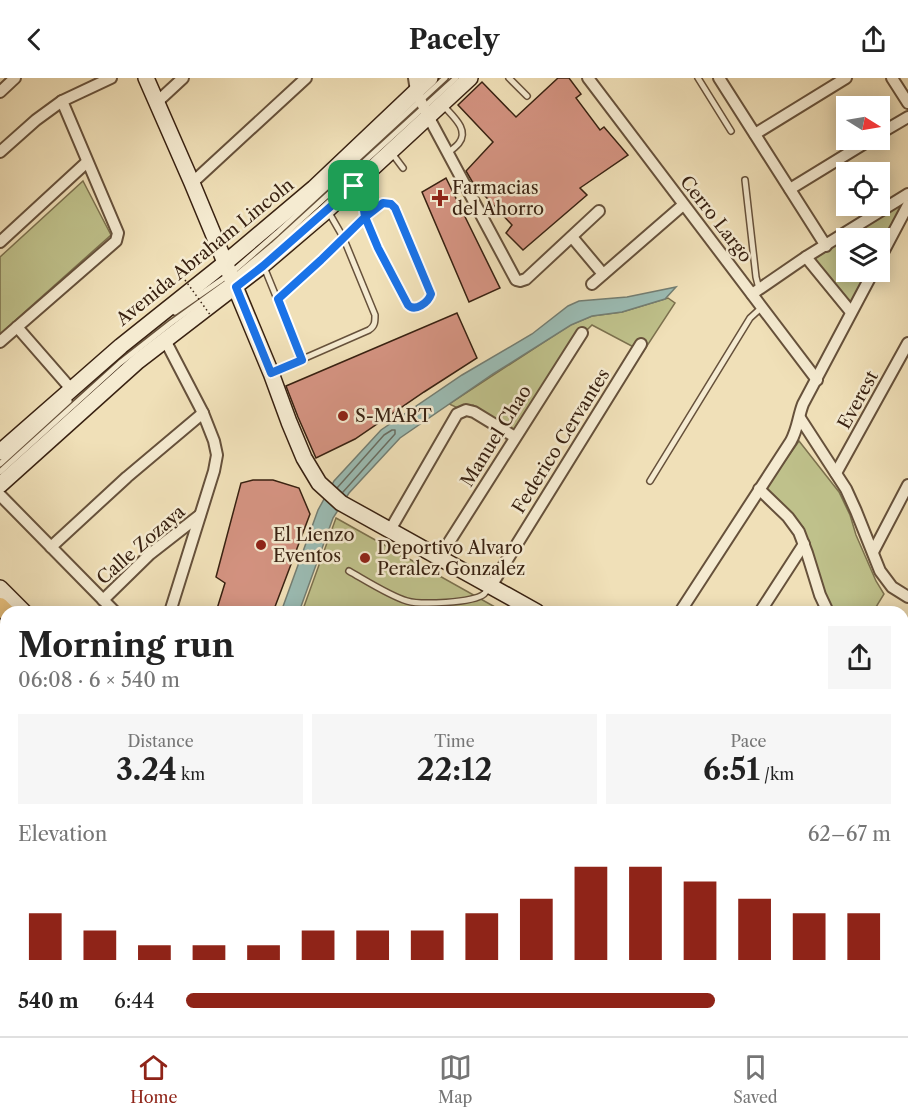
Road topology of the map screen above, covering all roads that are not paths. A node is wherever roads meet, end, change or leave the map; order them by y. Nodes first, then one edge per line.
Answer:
1 (15, 78) edge
2 (111, 78) edge
3 (146, 78) edge
4 (183, 78) edge
5 (306, 78) edge
6 (430, 78) edge
7 (445, 78) edge
8 (456, 78) edge
9 (470, 78) edge
10 (509, 78) edge
11 (588, 78) edge
12 (698, 78) edge
13 (846, 78) edge
14 (892, 78) edge
15 (721, 79) edge
16 (84, 83) edge
17 (0, 92) edge
18 (527, 96) dead end
19 (421, 99) edge
20 (62, 101) junction
21 (156, 103) junction
22 (908, 103) edge
23 (442, 104) junction
24 (908, 117) edge
25 (890, 128) edge
26 (731, 131) dead end
27 (755, 134) junction
28 (854, 150) edge
29 (390, 151) junction
30 (0, 152) edge
31 (448, 153) junction
32 (87, 162) junction
33 (403, 168) dead end
34 (745, 180) dead end
35 (192, 183) junction
36 (354, 186) junction
37 (790, 189) junction
38 (908, 194) edge
39 (683, 205) junction
40 (908, 205) edge
41 (327, 210) junction
42 (599, 211) dead end
43 (365, 217) junction
44 (343, 237) junction
45 (572, 237) junction
46 (890, 239) edge
47 (0, 242) edge
48 (826, 246) junction
49 (807, 257) junction
50 (263, 266) junction
51 (603, 274) junction
52 (231, 276) junction
53 (868, 282) edge
54 (592, 284) dead end
55 (756, 292) junction
56 (278, 299) junction
57 (763, 307) junction
58 (851, 312) junction
59 (17, 327) junction
60 (582, 333) dead end
61 (165, 340) junction
62 (0, 342) edge
63 (908, 343) edge
64 (641, 344) dead end
65 (302, 360) junction
66 (271, 373) junction
67 (817, 380) junction
68 (72, 390) junction
69 (203, 413) junction
70 (800, 418) junction
71 (515, 437) junction
72 (0, 452) edge
73 (0, 464) edge
74 (0, 472) edge
75 (836, 473) junction
76 (650, 481) dead end
77 (0, 485) edge
78 (908, 485) edge
79 (759, 489) junction
80 (0, 495) edge
81 (201, 514) junction
82 (390, 530) junction
83 (804, 544) junction
84 (51, 547) junction
85 (873, 552) junction
86 (440, 558) junction
87 (349, 571) dead end
88 (491, 586) junction
89 (0, 588) edge
90 (908, 597) edge
91 (103, 600) junction
92 (18, 606) edge
93 (109, 606) edge
94 (172, 606) edge
95 (526, 606) edge
96 (684, 606) edge
97 (764, 606) edge
98 (826, 606) edge

1 - 17 street
2 - 16 street
3 - 21 main road
4 - 21 street
5 - 35 street
6 - 19 main road, Avenida Abraham Lincoln
7 - 19 lane
8 - 19 lane
9 - 23 main road
10 - 18 lane
11 - 39 street, Cerro Largo
12 - 26 lane
13 - 27 street
14 - 22 street
15 - 27 street
16 - 20 street
19 - 23 main road
19 - 29 main road
19 - 31 street
19 - 52 main road, Avenida Abraham Lincoln
20 - 30 street
20 - 32 street
21 - 35 main road
23 - 31 lane
24 - 25 street
27 - 37 street
28 - 37 street
29 - 33 lane
29 - 36 main road
31 - 45 street
32 - 47 street
32 - 59 street
34 - 55 lane
35 - 52 main road
36 - 41 main road
36 - 43 lane
37 - 48 street
38 - 48 street
39 - 51 street
39 - 55 street, Cerro Largo
40 - 46 street
41 - 44 lane
41 - 50 main road
42 - 45 street
43 - 43 lane
43 - 44 lane
44 - 56 lane
44 - 65 lane
45 - 51 street
48 - 49 street
49 - 55 street
49 - 58 street
50 - 52 main road
50 - 56 lane
51 - 54 street
52 - 61 main road
52 - 66 main road
52 - 68 main road, Avenida Abraham Lincoln
52 - 73 lane
52 - 74 lane
53 - 58 street
55 - 57 street, Cerro Largo
56 - 65 lane
57 - 67 street, Cerro Largo
57 - 76 lane
58 - 67 street
59 - 62 street
59 - 68 street
60 - 71 street, Manuel Chao
61 - 69 street
61 - 77 main road
63 - 75 street, Everest
64 - 88 street, Federico Cervantes
65 - 66 lane
66 - 82 main road
67 - 70 street
68 - 72 main road, Avenida Abraham Lincoln
69 - 81 street
69 - 84 street
70 - 75 street
70 - 79 street
71 - 82 street
71 - 86 street, Manuel Chao
75 - 85 street
78 - 85 street
79 - 83 street
79 - 96 street
80 - 84 street
81 - 91 street, Calle Zozaya
81 - 94 street
82 - 86 main road
83 - 97 street
83 - 98 street
84 - 91 street
85 - 90 street
86 - 88 main road
87 - 88 lane
88 - 95 main road
89 - 92 main road
91 - 93 street

